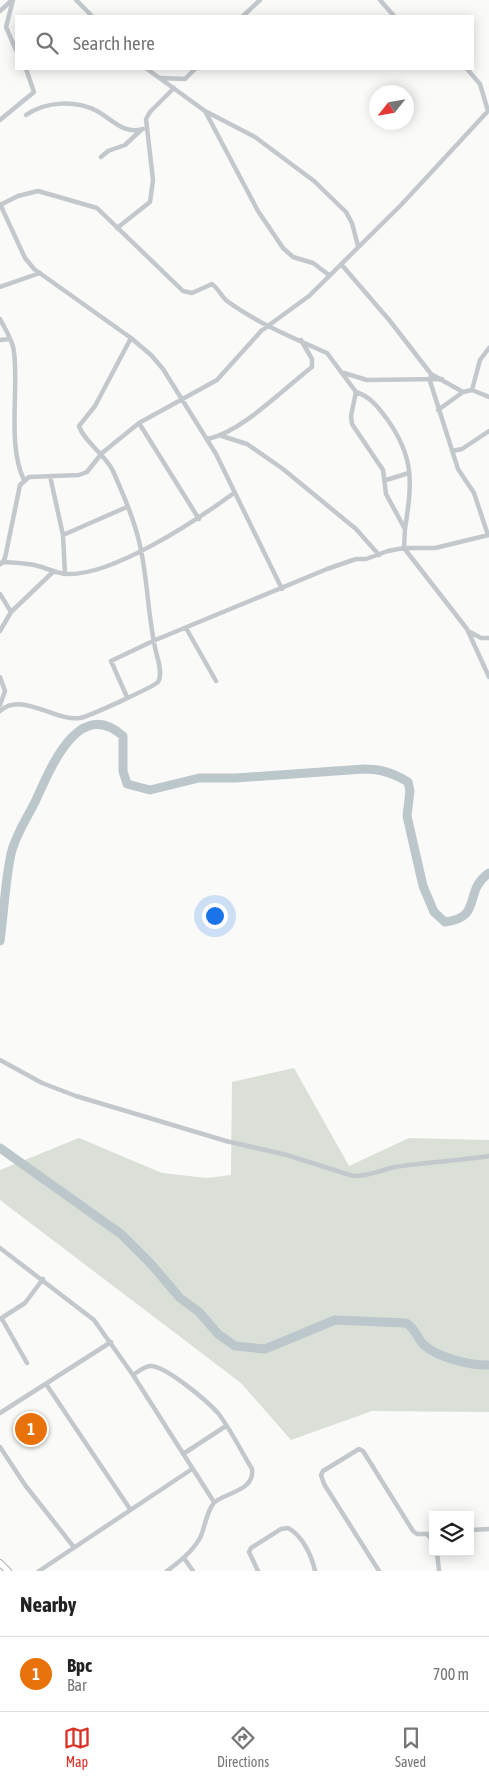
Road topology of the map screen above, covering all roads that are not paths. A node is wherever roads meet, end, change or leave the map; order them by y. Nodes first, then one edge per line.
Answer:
1 (13, 0) edge
2 (76, 0) edge
3 (260, 0) edge
4 (380, 0) edge
5 (0, 11) edge
6 (91, 15) edge
7 (244, 15) edge
8 (393, 15) edge
9 (15, 48) edge
10 (26, 70) edge
11 (149, 70) edge
12 (194, 70) edge
13 (469, 70) edge
14 (157, 77) junction
15 (174, 88) junction
16 (489, 110) edge
17 (205, 111) junction
18 (26, 115) dead end
19 (0, 120) edge
20 (144, 127) junction
21 (101, 157) dead end
22 (0, 204) edge
23 (117, 228) junction
24 (358, 246) junction
25 (341, 264) junction
26 (40, 273) junction
27 (329, 275) junction
28 (0, 287) edge
29 (0, 320) edge
30 (268, 326) junction
31 (131, 338) junction
32 (10, 339) junction
33 (0, 340) edge
34 (301, 340) junction
35 (489, 348) edge
36 (342, 373) junction
37 (430, 374) junction
38 (442, 380) junction
39 (430, 381) junction
40 (472, 390) junction
41 (356, 392) junction
42 (463, 392) junction
43 (489, 397) edge
44 (181, 400) junction
45 (438, 410) junction
46 (139, 423) junction
47 (489, 431) edge
48 (222, 436) junction
49 (208, 439) junction
50 (452, 451) junction
51 (102, 454) junction
52 (409, 473) junction
53 (50, 476) junction
54 (24, 480) junction
55 (386, 480) junction
56 (234, 493) junction
57 (127, 507) junction
58 (199, 519) junction
59 (405, 529) junction
60 (489, 535) edge
61 (63, 536) junction
62 (404, 548) junction
63 (141, 550) junction
64 (378, 554) junction
65 (1, 564) edge
66 (54, 571) junction
67 (65, 574) junction
68 (282, 589) junction
69 (0, 594) edge
70 (11, 612) junction
71 (186, 628) junction
72 (0, 630) edge
73 (468, 632) junction
74 (489, 638) edge
75 (153, 641) junction
76 (0, 677) edge
77 (489, 677) edge
78 (216, 681) dead end
79 (127, 697) junction
80 (0, 705) edge
81 (0, 711) edge
82 (0, 1060) edge
83 (489, 1156) edge
84 (0, 1248) edge
85 (43, 1279) junction
86 (1, 1319) edge
87 (111, 1342) junction
88 (27, 1363) dead end
89 (133, 1375) junction
90 (46, 1384) junction
91 (0, 1413) edge
92 (226, 1426) junction
93 (0, 1447) edge
94 (183, 1454) junction
95 (192, 1469) junction
96 (214, 1502) junction
97 (130, 1509) junction
98 (489, 1528) edge
99 (474, 1530) edge
100 (429, 1534) edge
101 (74, 1546) junction
102 (438, 1556) edge
103 (184, 1558) junction
104 (0, 1563) edge
105 (8, 1571) edge
106 (39, 1571) edge
107 (166, 1571) edge
108 (193, 1571) edge
109 (258, 1571) edge
110 (315, 1571) edge
111 (379, 1571) edge
112 (438, 1571) edge

1 - 5 street
1 - 9 street
2 - 6 street
3 - 7 street
4 - 8 street
10 - 19 street
11 - 14 street
12 - 14 street
13 - 16 street
14 - 15 street
15 - 17 street
15 - 20 street
16 - 24 street
17 - 24 street
17 - 27 street
18 - 20 street
20 - 21 street
20 - 23 street
22 - 23 street
22 - 26 street
23 - 30 street
24 - 25 street
25 - 27 street
25 - 37 street
26 - 28 street
26 - 31 street
27 - 30 street
29 - 32 street
30 - 34 street
30 - 44 street
31 - 44 street
31 - 51 street
32 - 33 street
32 - 54 street
34 - 36 street
34 - 48 street
35 - 40 street
36 - 39 street
36 - 41 street
37 - 38 street
37 - 39 street
38 - 39 street
38 - 42 street
39 - 45 street
40 - 42 street
40 - 43 street
41 - 52 street
41 - 55 street
42 - 45 street
44 - 46 street
44 - 49 street
45 - 50 street
46 - 51 street
46 - 58 street
47 - 50 street
48 - 49 street
48 - 64 street
49 - 56 street
50 - 60 street
51 - 53 street
51 - 57 street
52 - 55 street
52 - 59 street
53 - 54 street
53 - 61 street
54 - 65 street
55 - 59 street
56 - 58 street
56 - 68 street
57 - 61 street
57 - 63 street
58 - 63 street
59 - 62 street
60 - 62 street
61 - 67 street
62 - 64 street
62 - 73 street
63 - 67 street
63 - 75 street
64 - 68 street
65 - 66 street
66 - 67 street
66 - 70 street
68 - 71 street
69 - 70 street
70 - 72 street
71 - 75 street
71 - 78 street
73 - 74 street
73 - 77 street
75 - 79 street
75 - 79 street
76 - 80 street
79 - 81 street
82 - 83 street
84 - 85 street
85 - 86 street
85 - 87 street
86 - 88 street
87 - 89 street
87 - 90 street
89 - 92 street
89 - 94 street
90 - 91 street
90 - 97 street
92 - 94 street
92 - 96 street
93 - 101 street
94 - 95 street
95 - 96 street
95 - 97 street
96 - 103 street
97 - 101 street
98 - 99 street
100 - 111 street
101 - 106 street
102 - 112 street
103 - 107 street
103 - 108 street
104 - 105 street
109 - 110 street

